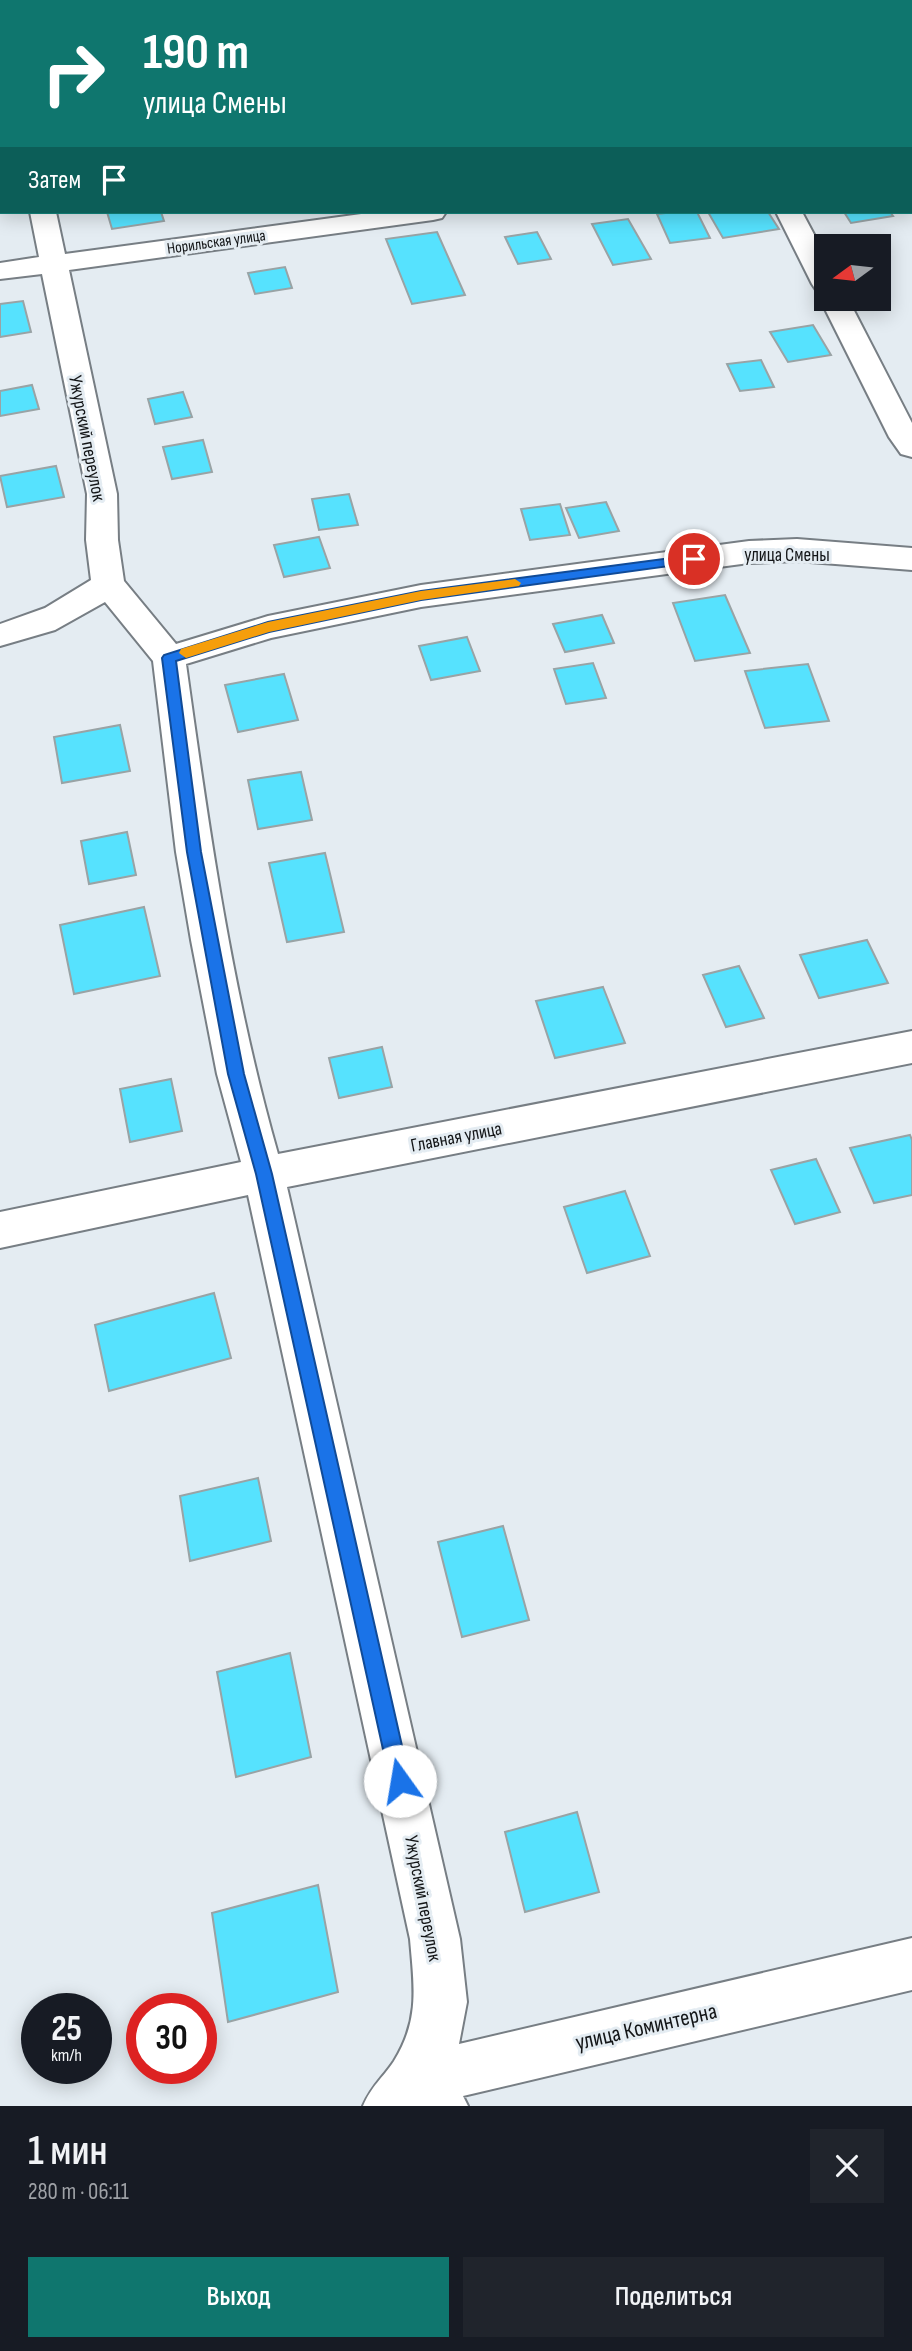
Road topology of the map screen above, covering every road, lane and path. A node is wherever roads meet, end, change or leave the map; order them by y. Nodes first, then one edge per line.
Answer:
1 (43, 214) edge
2 (418, 214) edge
3 (790, 214) edge
4 (814, 261) edge
5 (52, 262) junction
6 (0, 271) edge
7 (841, 312) edge
8 (912, 447) edge
9 (912, 559) edge
10 (108, 584) junction
11 (0, 635) edge
12 (169, 658) junction
13 (912, 1046) edge
14 (264, 1174) junction
15 (0, 1230) edge
16 (912, 1964) edge
17 (414, 2098) edge

1 - 5 street, Ужурский переулок
2 - 5 street, Норильская улица
3 - 4 street
5 - 6 street, Норильская улица
5 - 10 street, Ужурский переулок
7 - 8 street
9 - 12 street, улица Смены
10 - 11 street
10 - 12 street
12 - 14 street, Ужурский переулок
13 - 14 street, Главная улица
14 - 15 street, Главная улица
14 - 17 street, Ужурский переулок
16 - 17 street, улица Коминтерна

